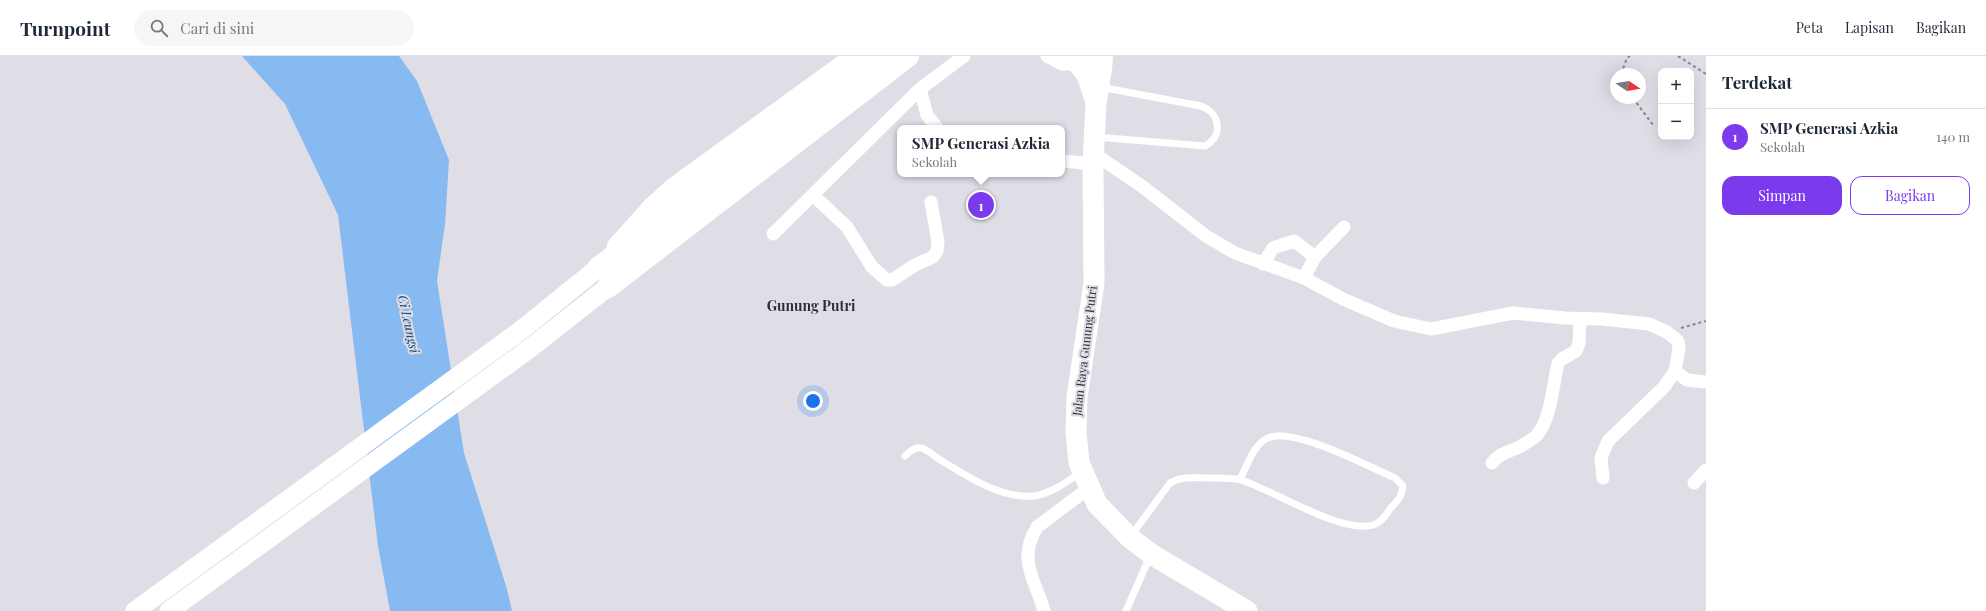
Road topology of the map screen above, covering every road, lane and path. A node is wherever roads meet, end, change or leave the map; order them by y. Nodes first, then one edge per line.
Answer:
1 (856, 56) edge
2 (883, 56) edge
3 (908, 56) edge
4 (964, 56) edge
5 (1047, 56) edge
6 (1630, 56) edge
7 (1678, 56) edge
8 (1624, 68) edge
9 (1093, 70) edge
10 (1706, 74) edge
11 (920, 89) junction
12 (1637, 104) edge
13 (934, 125) edge
14 (1653, 125) dead end
15 (1093, 151) junction
16 (1065, 160) edge
17 (813, 195) junction
18 (931, 202) dead end
19 (1344, 227) dead end
20 (773, 234) dead end
21 (1315, 257) junction
22 (1262, 264) junction
23 (598, 268) junction
24 (1304, 278) junction
25 (608, 287) joint
26 (1580, 319) junction
27 (1706, 321) edge
28 (1667, 332) junction
29 (1674, 371) junction
30 (1706, 382) edge
31 (905, 456) dead end
32 (1492, 463) dead end
33 (1706, 470) edge
34 (1603, 478) dead end
35 (1086, 480) junction
36 (1240, 480) junction
37 (1694, 482) dead end
38 (1130, 538) junction
39 (1151, 554) junction
40 (174, 607) edge
41 (135, 611) edge
42 (1044, 611) edge
43 (1126, 611) edge
44 (1247, 611) edge

1 - 23 main road
2 - 23 highway
3 - 25 highway
4 - 11 street
5 - 9 street
6 - 8 path
7 - 10 path
9 - 15 main road, Jalan Raya Gunung Putri
9 - 15 lane
11 - 13 street
11 - 17 street
12 - 14 path
15 - 16 street
15 - 22 street
15 - 35 main road, Jalan Raya Gunung Putri
17 - 18 street
17 - 20 street
19 - 21 street
21 - 22 street
21 - 24 street
22 - 24 street
23 - 41 street
24 - 26 street
25 - 40 street
26 - 28 street
26 - 32 street
27 - 28 path
28 - 29 street
29 - 30 street
29 - 34 street
31 - 35 lane
33 - 37 street
35 - 38 main road, Jalan Raya Gunung Putri
35 - 42 street
36 - 36 lane
36 - 38 lane
38 - 39 main road, Jalan Raya Gunung Putri
39 - 43 lane
39 - 44 main road, Jalan Raya Gunung Putri

